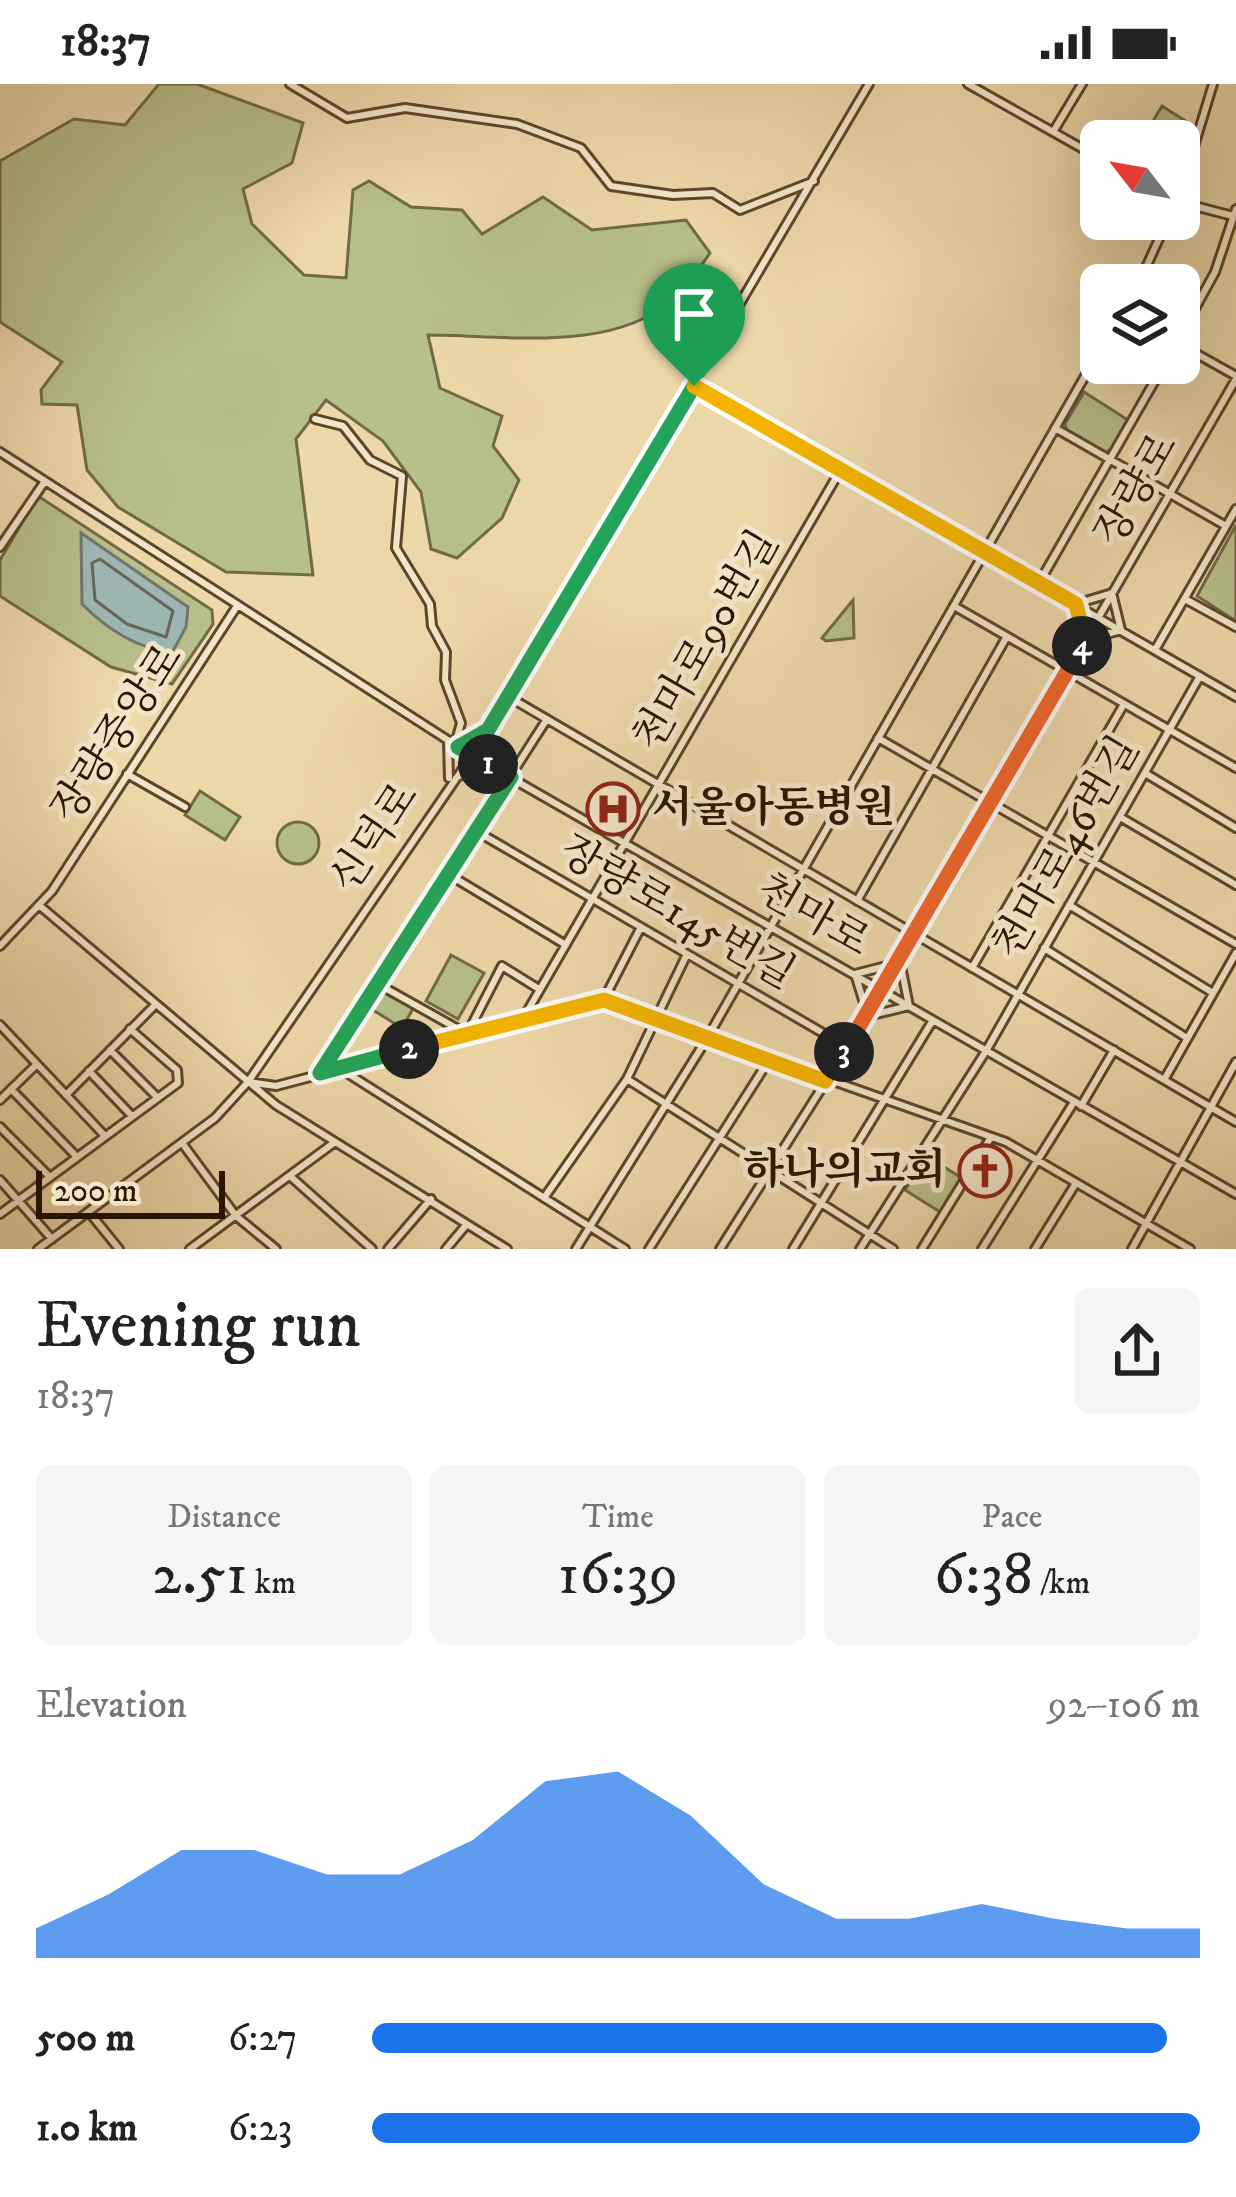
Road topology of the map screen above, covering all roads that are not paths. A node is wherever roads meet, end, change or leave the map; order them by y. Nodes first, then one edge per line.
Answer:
1 (290, 84) edge
2 (869, 84) edge
3 (968, 84) edge
4 (1082, 84) edge
5 (1213, 84) edge
6 (1200, 128) edge
7 (1053, 132) junction
8 (1080, 147) edge
9 (814, 181) junction
10 (1200, 205) edge
11 (1235, 214) edge
12 (1200, 302) edge
13 (1200, 354) edge
14 (1236, 378) edge
15 (1080, 384) edge
16 (1153, 384) edge
17 (694, 386) junction
18 (315, 419) dead end
19 (1054, 428) junction
20 (0, 452) edge
21 (1110, 460) junction
22 (841, 469) junction
23 (44, 481) junction
24 (1171, 493) junction
25 (1236, 508) edge
26 (1226, 526) junction
27 (0, 547) edge
28 (985, 553) junction
29 (1039, 583) junction
30 (1112, 593) junction
31 (1185, 598) junction
32 (1076, 604) junction
33 (237, 606) junction
34 (954, 606) junction
35 (1098, 617) junction
36 (1236, 627) edge
37 (1121, 630) junction
38 (1007, 637) junction
39 (1085, 640) junction
40 (1156, 650) junction
41 (1067, 671) junction
42 (1200, 676) junction
43 (509, 697) junction
44 (1236, 697) edge
45 (1124, 704) junction
46 (547, 719) junction
47 (488, 730) junction
48 (1170, 730) junction
49 (878, 738) junction
50 (454, 744) junction
51 (471, 754) junction
52 (493, 767) junction
53 (1236, 768) edge
54 (932, 769) junction
55 (1145, 773) junction
56 (127, 774) junction
57 (511, 777) junction
58 (448, 783) junction
59 (658, 785) junction
60 (992, 804) junction
61 (185, 807) dead end
62 (1120, 817) junction
63 (1236, 828) edge
64 (476, 832) junction
65 (1048, 836) junction
66 (625, 842) junction
67 (1094, 862) junction
68 (803, 869) junction
69 (448, 874) junction
70 (1236, 885) edge
71 (592, 899) junction
72 (857, 901) junction
73 (1070, 905) junction
74 (40, 906) junction
75 (771, 926) junction
76 (641, 927) junction
77 (916, 936) junction
78 (1236, 944) edge
79 (566, 945) junction
80 (0, 946) edge
81 (1044, 948) junction
82 (1236, 953) edge
83 (687, 954) junction
84 (901, 962) junction
85 (972, 968) junction
86 (855, 974) junction
87 (376, 983) junction
88 (738, 983) junction
89 (540, 989) junction
90 (884, 991) junction
91 (1213, 993) junction
92 (1018, 995) junction
93 (604, 1000) junction
94 (154, 1006) junction
95 (909, 1006) junction
96 (868, 1016) junction
97 (523, 1019) junction
98 (653, 1020) junction
99 (933, 1020) junction
100 (0, 1025) edge
101 (130, 1029) junction
102 (9, 1034) junction
103 (467, 1034) junction
104 (1187, 1038) junction
105 (706, 1040) junction
106 (0, 1043) edge
107 (847, 1047) junction
108 (110, 1050) junction
109 (1114, 1050) junction
110 (986, 1051) junction
111 (769, 1060) junction
112 (1236, 1062) edge
113 (37, 1064) junction
114 (339, 1068) junction
115 (89, 1071) junction
116 (320, 1073) junction
117 (627, 1079) junction
118 (1164, 1079) junction
119 (825, 1081) junction
120 (248, 1082) junction
121 (11, 1089) junction
122 (66, 1095) junction
123 (158, 1098) junction
124 (0, 1100) edge
125 (882, 1101) junction
126 (1078, 1104) junction
127 (1210, 1107) junction
128 (665, 1108) junction
129 (133, 1116) junction
130 (941, 1120) junction
131 (1236, 1121) edge
132 (0, 1126) edge
133 (105, 1136) junction
134 (991, 1137) junction
135 (717, 1141) junction
136 (335, 1142) junction
137 (182, 1143) junction
138 (77, 1157) junction
139 (1039, 1159) junction
140 (1179, 1161) junction
141 (767, 1172) junction
142 (50, 1177) junction
143 (290, 1177) junction
144 (0, 1180) edge
145 (1076, 1183) junction
146 (1236, 1195) edge
147 (544, 1198) junction
148 (431, 1199) junction
149 (19, 1200) junction
150 (820, 1204) junction
151 (89, 1212) junction
152 (0, 1214) edge
153 (236, 1216) junction
154 (1145, 1222) junction
155 (467, 1224) junction
156 (590, 1228) junction
157 (869, 1234) junction
158 (52, 1239) junction
159 (38, 1249) edge
160 (119, 1249) edge
161 (192, 1249) edge
162 (276, 1249) edge
163 (372, 1249) edge
164 (388, 1249) edge
165 (446, 1249) edge
166 (507, 1249) edge
167 (576, 1249) edge
168 (625, 1249) edge
169 (649, 1249) edge
170 (719, 1249) edge
171 (793, 1249) edge
172 (860, 1249) edge
173 (893, 1249) edge
174 (922, 1249) edge
175 (982, 1249) edge
176 (1035, 1249) edge
177 (1132, 1249) edge
178 (1190, 1249) edge

1 - 9 street
2 - 9 street, 신덕로
3 - 7 street
4 - 7 street
5 - 6 street
7 - 8 street
9 - 17 street, 신덕로
10 - 11 street
11 - 12 street
13 - 14 street
14 - 24 street, 장량로
15 - 19 street
16 - 21 street
17 - 22 street
17 - 43 street, 신덕로
18 - 50 street
19 - 21 street
19 - 28 street
20 - 23 street, 천마로
21 - 24 street
21 - 29 street
22 - 28 street
22 - 59 street, 천마로90번길
23 - 27 street
23 - 33 street, 천마로
24 - 26 street
24 - 30 street, 장량로
25 - 26 street
26 - 31 street
28 - 29 street
28 - 34 street
29 - 32 street
30 - 32 street
30 - 35 street, 장량로
30 - 37 street
31 - 36 street
31 - 40 street
32 - 35 street
32 - 39 street
33 - 50 street, 천마로
33 - 56 street, 장량중앙로
34 - 38 street
34 - 49 street
35 - 37 street
35 - 39 street, 장량로
37 - 39 street
37 - 40 street
38 - 41 street
38 - 54 street
39 - 41 street, 장량로
40 - 42 street
41 - 45 street
41 - 60 street, 장량로
42 - 44 street
42 - 48 street, 천마로46번길
43 - 46 street
43 - 47 street, 신덕로
45 - 48 street
45 - 65 street
46 - 57 street
46 - 59 street
47 - 50 street
47 - 51 street, 신덕로
47 - 52 street
48 - 53 street
48 - 55 street, 천마로46번길
49 - 54 street
49 - 68 street
50 - 51 street, 천마로
50 - 58 street
51 - 52 street, 천마로
51 - 58 street, 신덕로
52 - 57 street, 천마로
52 - 58 street
54 - 60 street
54 - 72 street
55 - 62 street, 천마로46번길
55 - 63 street
56 - 61 street
56 - 74 street, 장량중앙로
57 - 64 street
57 - 66 street, 천마로
58 - 120 street, 신덕로
59 - 66 street, 천마로90번길
59 - 68 street
60 - 65 street
60 - 77 street, 장량로
62 - 67 street, 천마로46번길
62 - 70 street
64 - 69 street
64 - 71 street, 장량로145번길
65 - 67 street
65 - 85 street
66 - 71 street, 천마로90번길
66 - 75 street, 천마로
67 - 73 street, 천마로46번길
67 - 78 street
68 - 72 street
68 - 75 street
69 - 79 street
69 - 87 street
71 - 76 street, 장량로145번길
71 - 79 street, 천마로90번길
72 - 77 street
73 - 81 street, 천마로46번길
73 - 91 street
74 - 80 street, 장량중앙로
74 - 94 street
75 - 86 street, 천마로
75 - 88 street
76 - 83 street, 장량로145번길
76 - 93 street
77 - 84 street, 장량로
77 - 85 street
79 - 89 street, 천마로90번길
81 - 92 street, 천마로46번길
81 - 104 street
82 - 91 street
83 - 88 street, 장량로145번길
83 - 98 street
84 - 86 street
84 - 90 street, 장량로
84 - 95 street
85 - 92 street
86 - 90 street, 천마로
86 - 96 street
87 - 103 street
87 - 116 street
88 - 105 street
88 - 107 street, 장량로145번길
89 - 97 street, 천마로90번길
89 - 103 street
90 - 95 street, 천마로
90 - 96 street, 장량로
91 - 104 street
92 - 109 street
92 - 110 street, 천마로46번길
93 - 97 street
93 - 98 street
94 - 101 street
94 - 120 street
95 - 96 street
95 - 99 street, 천마로
96 - 107 street, 장량로
97 - 103 street
98 - 105 street
98 - 117 street
99 - 110 street, 천마로
99 - 125 street
100 - 102 street
101 - 108 street
101 - 123 street
102 - 106 street
102 - 113 street
103 - 114 street
104 - 118 street
105 - 111 street
105 - 128 street
107 - 119 street, 장량로
108 - 115 street
108 - 123 street
109 - 118 street
109 - 126 street
110 - 126 street, 천마로
110 - 130 street, 천마로46번길
111 - 119 street
111 - 135 street
112 - 127 street
113 - 121 street
113 - 122 street
114 - 116 street
114 - 147 street
115 - 122 street
115 - 129 street
116 - 120 street
117 - 128 street
117 - 147 street
118 - 127 street
119 - 125 street
119 - 141 street, 장량로
120 - 136 street
120 - 137 street, 신덕로
121 - 124 street
121 - 138 street
122 - 133 street
123 - 129 street
125 - 130 street
125 - 150 street
126 - 139 street
126 - 140 street, 천마로
127 - 131 street
127 - 140 street
128 - 135 street
128 - 156 street
129 - 133 street
130 - 134 street
130 - 157 street, 천마로46번길
132 - 142 street
133 - 138 street
134 - 139 street
134 - 174 street
135 - 141 street
135 - 169 street
136 - 143 street
136 - 148 street
137 - 151 street, 신덕로
137 - 153 street
138 - 142 street
139 - 145 street
139 - 175 street
140 - 146 street, 천마로
140 - 154 street
141 - 150 street
141 - 170 street, 장량로
142 - 149 street
143 - 153 street
143 - 163 street
144 - 149 street
145 - 154 street
145 - 176 street
147 - 156 street
148 - 155 street
148 - 164 street
149 - 152 street
149 - 158 street
150 - 157 street
150 - 171 street
151 - 158 street, 신덕로
151 - 160 street
153 - 161 street
153 - 162 street
154 - 177 street
154 - 178 street
155 - 165 street
155 - 166 street
156 - 167 street
156 - 168 street
157 - 172 street, 천마로46번길
157 - 173 street
158 - 159 street, 신덕로

